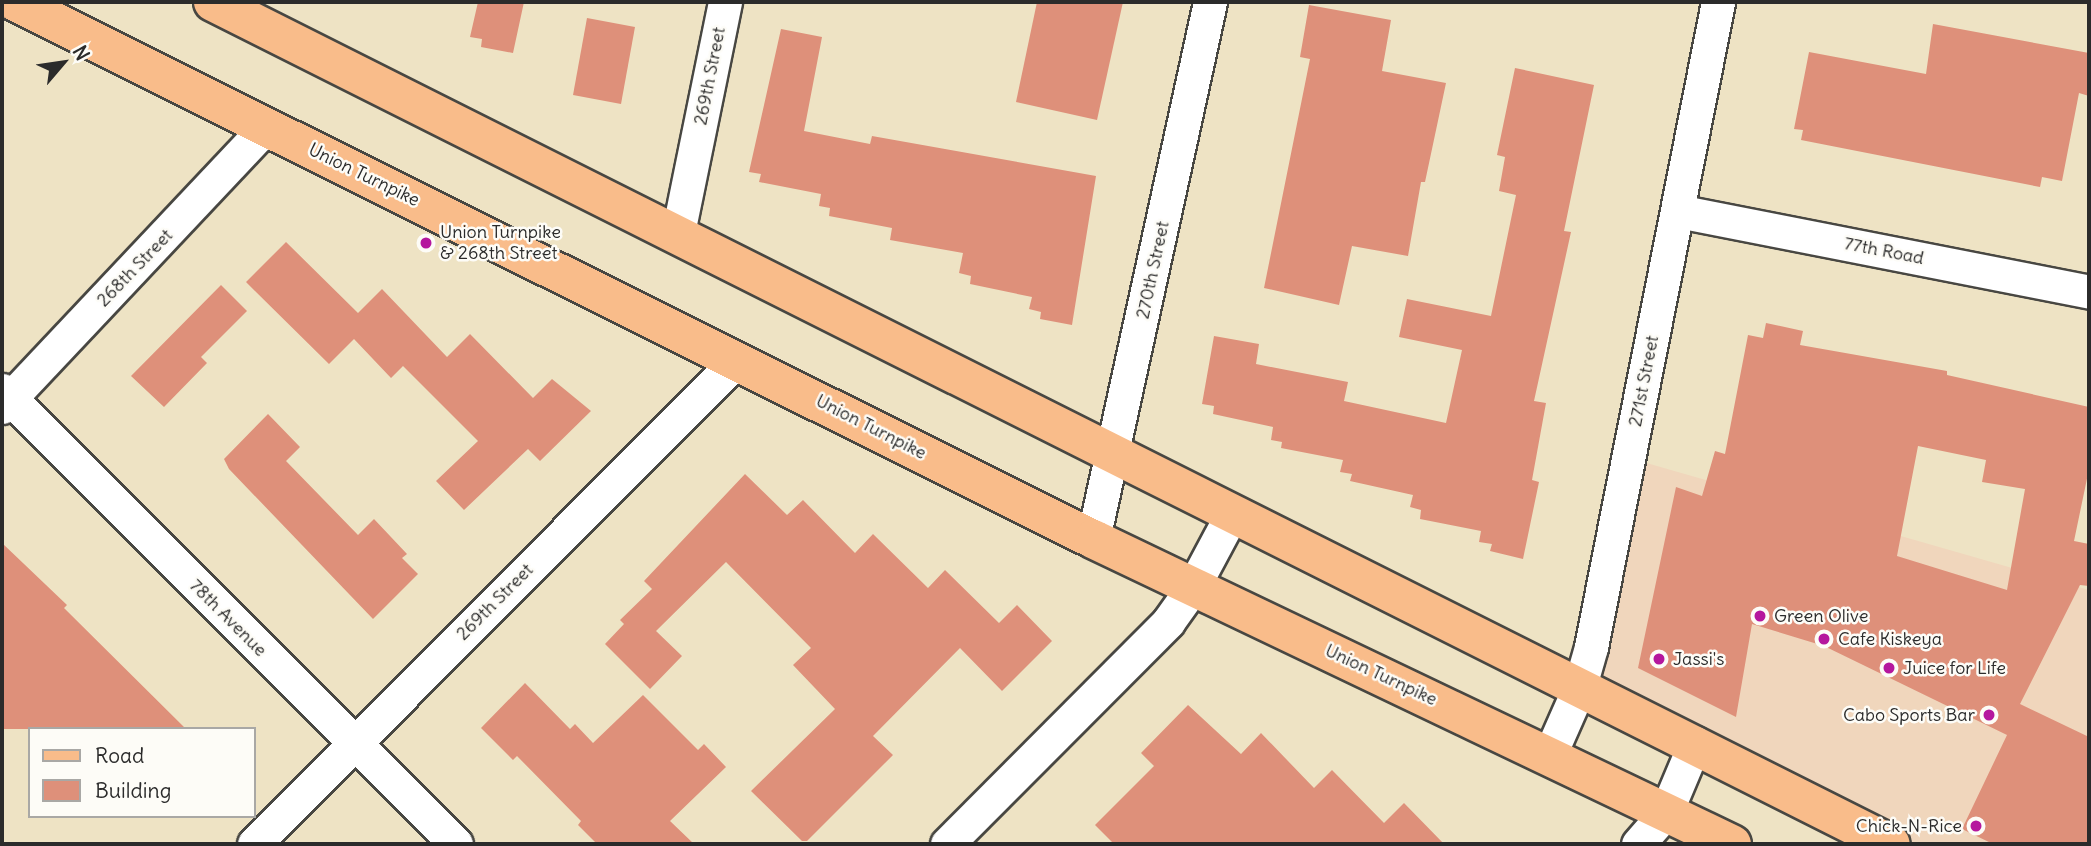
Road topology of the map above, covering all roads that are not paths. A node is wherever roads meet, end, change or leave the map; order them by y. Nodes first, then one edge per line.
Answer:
1 (15, 2) edge
2 (724, 2) edge
3 (1210, 2) edge
4 (1718, 2) edge
5 (221, 4) edge
6 (266, 127) junction
7 (1678, 211) junction
8 (678, 233) junction
9 (2089, 292) edge
10 (737, 359) junction
11 (5, 399) edge
12 (1115, 452) junction
13 (1233, 512) junction
14 (1093, 538) junction
15 (1193, 587) junction
16 (1580, 686) junction
17 (1695, 743) junction
18 (355, 744) junction
19 (1550, 754) junction
20 (1666, 812) junction
21 (254, 844) edge
22 (456, 844) edge
23 (947, 844) edge
24 (1638, 844) edge
25 (1732, 844) edge
26 (1891, 844) edge

1 - 6 main road, Union Turnpike
2 - 8 street, 269th Street
3 - 12 street, 270th Street
4 - 7 street, 271st Street
5 - 8 main road
6 - 10 main road, Union Turnpike
6 - 11 street, 268th Street
7 - 9 street, 77th Road
7 - 16 street, 271st Street
8 - 12 main road
10 - 14 main road, Union Turnpike
10 - 18 street, 269th Street
11 - 18 street, 78th Avenue
12 - 13 main road
12 - 14 street, 270th Street
13 - 15 street
13 - 16 main road
14 - 15 main road, Union Turnpike
15 - 19 main road, Union Turnpike
15 - 23 street
16 - 17 main road
16 - 19 street, 271st Street
17 - 20 street
17 - 26 main road
18 - 21 street, 269th Street
18 - 22 street, 78th Avenue
19 - 20 main road, Union Turnpike
20 - 24 street
20 - 25 main road, Union Turnpike

